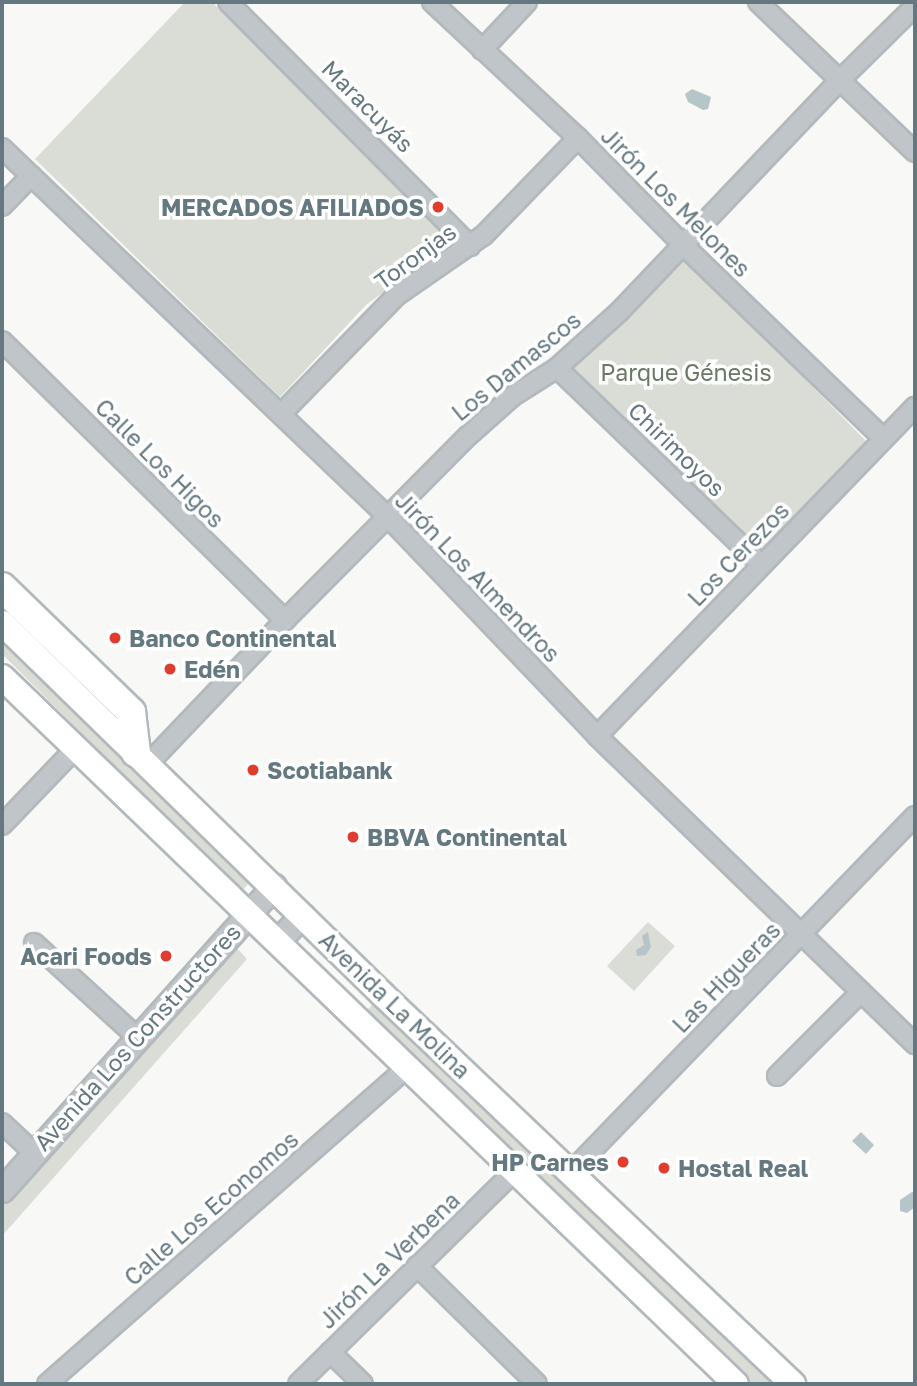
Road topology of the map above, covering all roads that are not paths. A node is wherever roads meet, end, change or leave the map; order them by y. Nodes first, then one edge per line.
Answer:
1 (228, 2) edge
2 (432, 2) edge
3 (527, 2) edge
4 (758, 2) edge
5 (915, 6) edge
6 (482, 50) junction
7 (839, 80) junction
8 (578, 138) junction
9 (2, 148) edge
10 (915, 152) edge
11 (31, 176) junction
12 (2, 206) edge
13 (683, 245) junction
14 (470, 246) junction
15 (2, 341) edge
16 (557, 368) junction
17 (915, 407) edge
18 (281, 414) junction
19 (884, 439) junction
20 (389, 518) junction
21 (762, 565) junction
22 (2, 587) edge
23 (285, 620) junction
24 (2, 623) edge
25 (2, 677) edge
26 (597, 736) junction
27 (75, 749) junction
28 (142, 759) junction
29 (915, 816) edge
30 (2, 825) edge
31 (274, 886) junction
32 (247, 914) junction
33 (302, 915) junction
34 (801, 935) junction
35 (277, 942) junction
36 (34, 943) dead end
37 (861, 992) junction
38 (382, 994) junction
39 (358, 1021) junction
40 (138, 1038) junction
41 (915, 1044) edge
42 (407, 1068) junction
43 (777, 1076) dead end
44 (2, 1123) edge
45 (34, 1153) junction
46 (515, 1171) junction
47 (571, 1172) junction
48 (2, 1190) edge
49 (417, 1266) junction
50 (330, 1352) junction
51 (47, 1384) edge
52 (298, 1384) edge
53 (363, 1384) edge
54 (537, 1384) edge
55 (736, 1384) edge
56 (793, 1384) edge

1 - 14 street, Maracuyás
2 - 6 street, Jirón Los Melones
3 - 6 street
4 - 7 street
5 - 7 street, Los Damascos
6 - 8 street, Jirón Los Melones
7 - 10 street
7 - 13 street, Los Damascos
8 - 13 street, Jirón Los Melones
8 - 14 street, Toronjas
9 - 11 street, Jirón Los Almendros
11 - 12 street
11 - 18 street, Jirón Los Almendros
13 - 16 street, Los Damascos
13 - 19 street, Jirón Los Melones
14 - 18 street, Toronjas
15 - 23 street, Calle Los Higos
16 - 20 street, Los Damascos
16 - 21 street, Chirimoyos
17 - 19 street, Los Cerezos
18 - 20 street, Jirón Los Almendros
19 - 21 street, Los Cerezos
20 - 23 street, Los Damascos
20 - 26 street, Jirón Los Almendros
21 - 26 street, Los Cerezos
22 - 28 main road
23 - 28 street, Los Damascos
24 - 28 main road, Avenida La Molina
25 - 27 main road, Avenida La Molina
26 - 34 street, Jirón Los Almendros
27 - 30 street
27 - 32 main road, Avenida La Molina
28 - 31 main road, Avenida La Molina
29 - 34 street, Las Higueras
31 - 32 street, Avenida Los Constructores
31 - 33 main road, Avenida La Molina
32 - 35 main road, Avenida La Molina
32 - 40 street, Avenida Los Constructores
33 - 35 street, Avenida Los Constructores
33 - 38 main road, Avenida La Molina
34 - 37 street, Jirón Los Almendros
34 - 47 street, Las Higueras
35 - 39 main road, Avenida La Molina
36 - 40 street
37 - 41 street, Jirón Los Almendros
37 - 43 street
38 - 39 main road
38 - 47 main road, Avenida La Molina
39 - 42 main road, Avenida La Molina
40 - 45 street, Avenida Los Constructores
42 - 46 main road, Avenida La Molina
42 - 51 street, Calle Los Economos
44 - 45 street
45 - 48 street, Avenida Los Constructores
46 - 49 street, Jirón La Verbena
46 - 55 main road, Avenida La Molina
47 - 56 main road, Avenida La Molina
49 - 50 street, Jirón La Verbena
49 - 54 street
50 - 52 street, Jirón La Verbena
50 - 53 street

